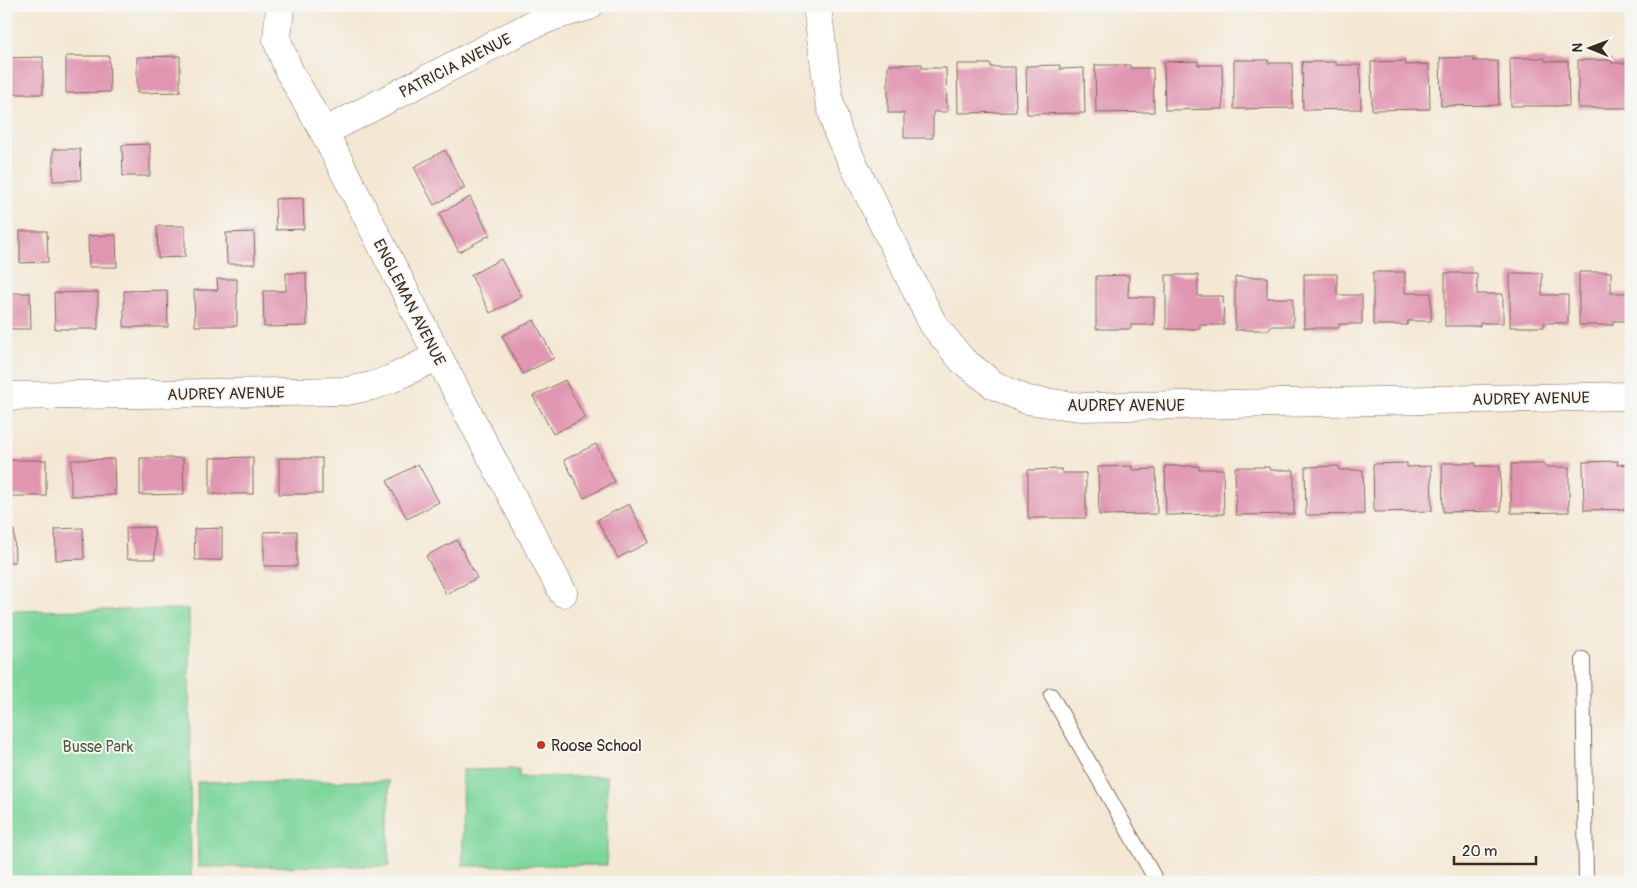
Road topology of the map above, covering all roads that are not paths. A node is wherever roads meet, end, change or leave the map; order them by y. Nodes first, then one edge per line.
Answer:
1 (589, 6) edge
2 (817, 6) edge
3 (278, 7) edge
4 (324, 132) junction
5 (438, 356) junction
6 (6, 396) edge
7 (1631, 396) edge
8 (563, 593) dead end
9 (1582, 659) dead end
10 (1051, 695) dead end
11 (1158, 882) edge
12 (1586, 882) edge

1 - 4 street, PATRICIA AVENUE
2 - 7 street, AUDREY AVENUE
3 - 4 street, ENGLEMAN AVENUE
4 - 5 street, ENGLEMAN AVENUE
5 - 6 street, AUDREY AVENUE
5 - 8 street, ENGLEMAN AVENUE
9 - 12 lane
10 - 11 lane

